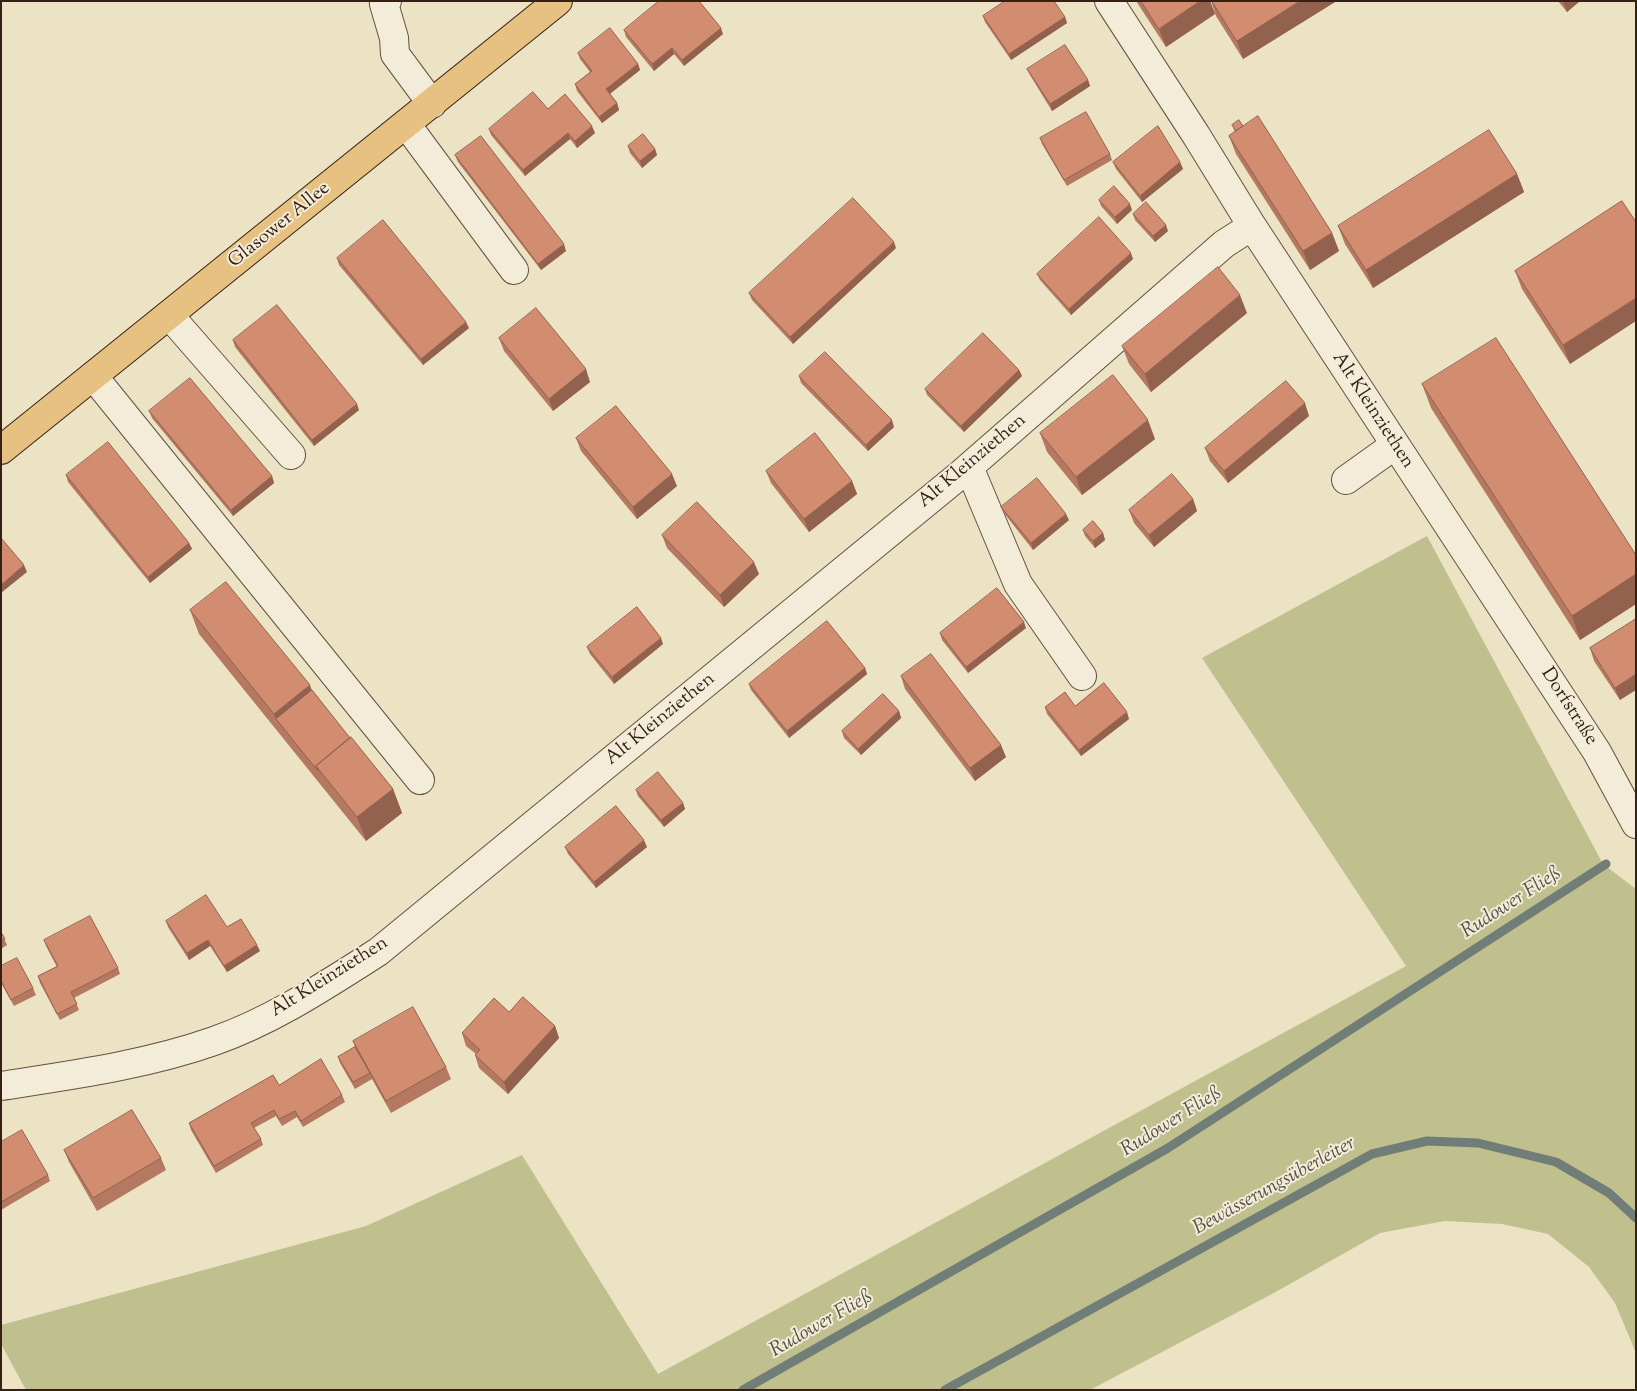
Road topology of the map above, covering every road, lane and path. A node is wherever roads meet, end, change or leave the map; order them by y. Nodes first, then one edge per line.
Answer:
1 (387, 1) edge
2 (558, 1) edge
3 (1108, 1) edge
4 (432, 104) junction
5 (406, 124) junction
6 (1252, 226) junction
7 (514, 270) dead end
8 (169, 315) junction
9 (93, 376) junction
10 (1395, 445) junction
11 (1, 450) edge
12 (291, 455) dead end
13 (969, 467) junction
14 (1346, 480) dead end
15 (1494, 594) joint
16 (1082, 676) dead end
17 (420, 780) dead end
18 (1636, 824) edge
19 (1, 1086) edge

1 - 4 street
2 - 4 main road, Glasower Allee
3 - 6 street, Alt Kleinziethen
4 - 5 main road, Glasower Allee
5 - 7 street
5 - 8 main road, Glasower Allee
6 - 10 street, Alt Kleinziethen
6 - 13 street, Alt Kleinziethen
8 - 9 main road, Glasower Allee
8 - 12 street
9 - 11 main road, Glasower Allee
9 - 17 street
10 - 14 street
10 - 15 street, Alt Kleinziethen
13 - 16 street
13 - 19 street, Alt Kleinziethen
15 - 18 street, Dorfstraße

